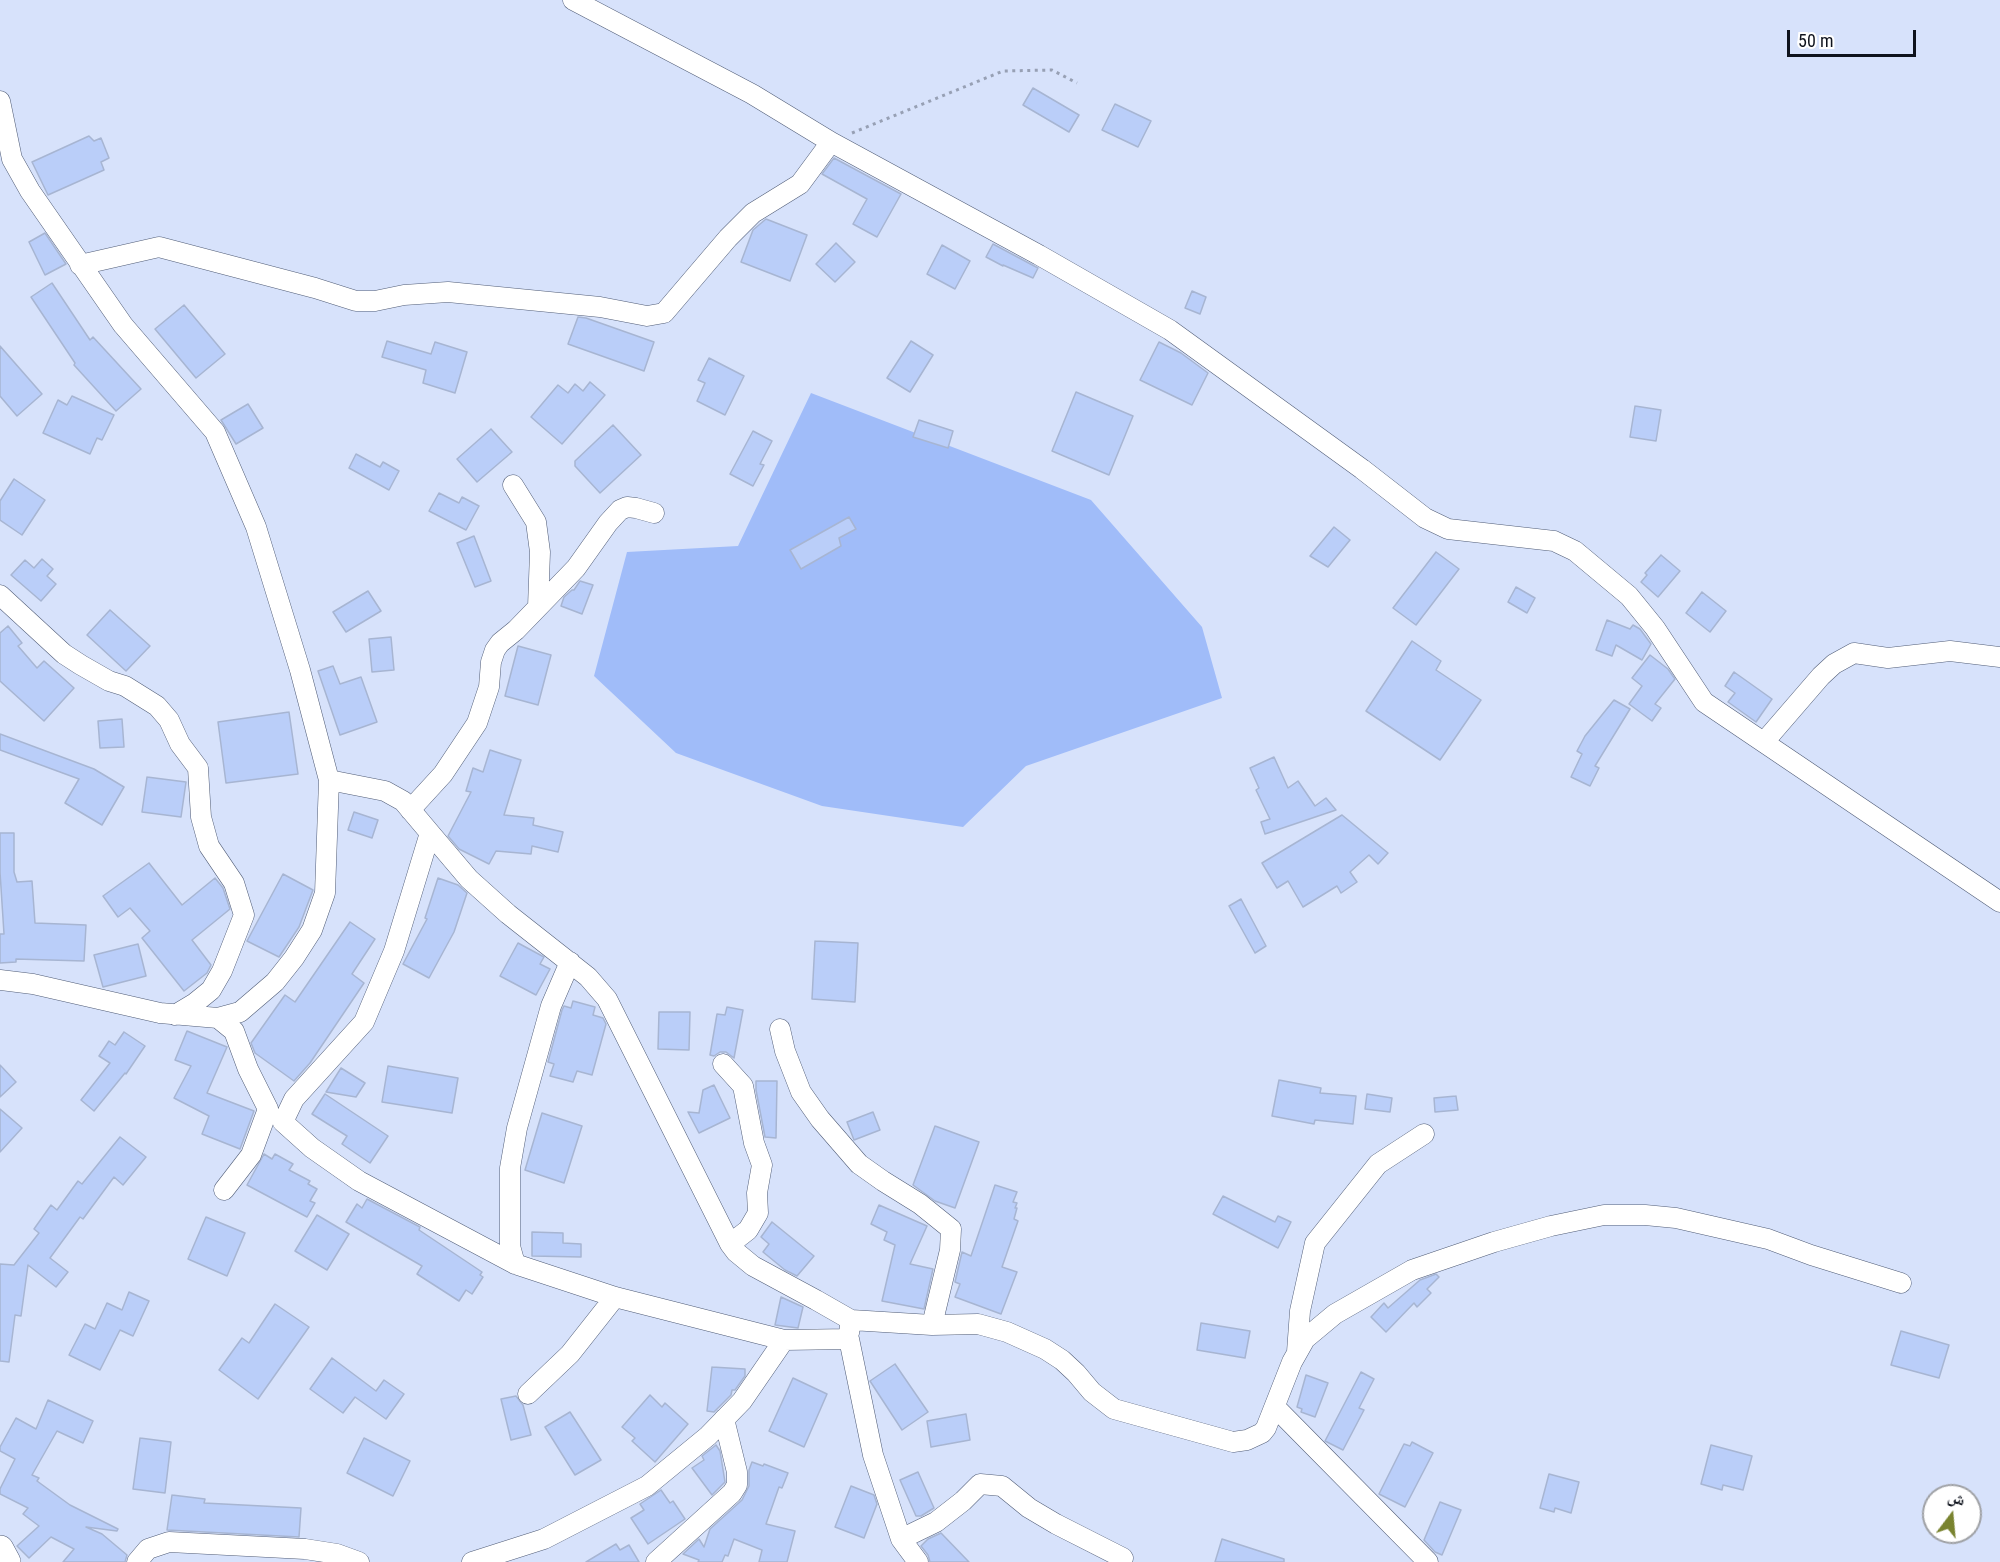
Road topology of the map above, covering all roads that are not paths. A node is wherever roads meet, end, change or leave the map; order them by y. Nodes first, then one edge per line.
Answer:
1 (573, 0) edge
2 (0, 101) edge
3 (831, 142) junction
4 (80, 265) junction
5 (513, 485) dead end
6 (654, 513) dead end
7 (0, 595) edge
8 (538, 607) junction
9 (2000, 657) edge
10 (1764, 742) junction
11 (329, 780) junction
12 (410, 810) junction
13 (430, 833) junction
14 (2000, 902) edge
15 (570, 962) junction
16 (0, 980) edge
17 (175, 1015) junction
18 (218, 1018) junction
19 (780, 1029) dead end
20 (723, 1064) dead end
21 (1424, 1134) dead end
22 (224, 1190) dead end
23 (730, 1244) junction
24 (515, 1264) junction
25 (1902, 1283) dead end
26 (615, 1297) junction
27 (932, 1325) junction
28 (850, 1329) junction
29 (784, 1340) junction
30 (1298, 1352) junction
31 (528, 1394) dead end
32 (1275, 1407) junction
33 (724, 1419) junction
34 (901, 1539) junction
35 (0, 1549) edge
36 (1123, 1558) dead end
37 (7, 1562) edge
38 (137, 1562) edge
39 (359, 1562) edge
40 (472, 1562) edge
41 (656, 1562) edge
42 (918, 1562) edge
43 (1428, 1562) edge

1 - 3 street
2 - 4 street
3 - 4 street
3 - 10 street
4 - 11 street
5 - 8 street
6 - 8 street
7 - 17 street
8 - 12 street
9 - 10 street
10 - 14 street
11 - 12 street
11 - 18 street
12 - 13 street
13 - 15 street
13 - 24 street
15 - 23 street
15 - 24 street
16 - 17 street
17 - 18 street
18 - 22 street
19 - 27 street
20 - 23 street
21 - 30 street
23 - 28 street
24 - 26 street
25 - 30 street
26 - 29 street
26 - 31 street
27 - 28 street
27 - 32 street
28 - 29 street
28 - 34 street
29 - 33 street
30 - 32 street
32 - 43 street
33 - 40 street
33 - 41 street
34 - 36 street
34 - 42 street
35 - 37 main road
38 - 39 street

